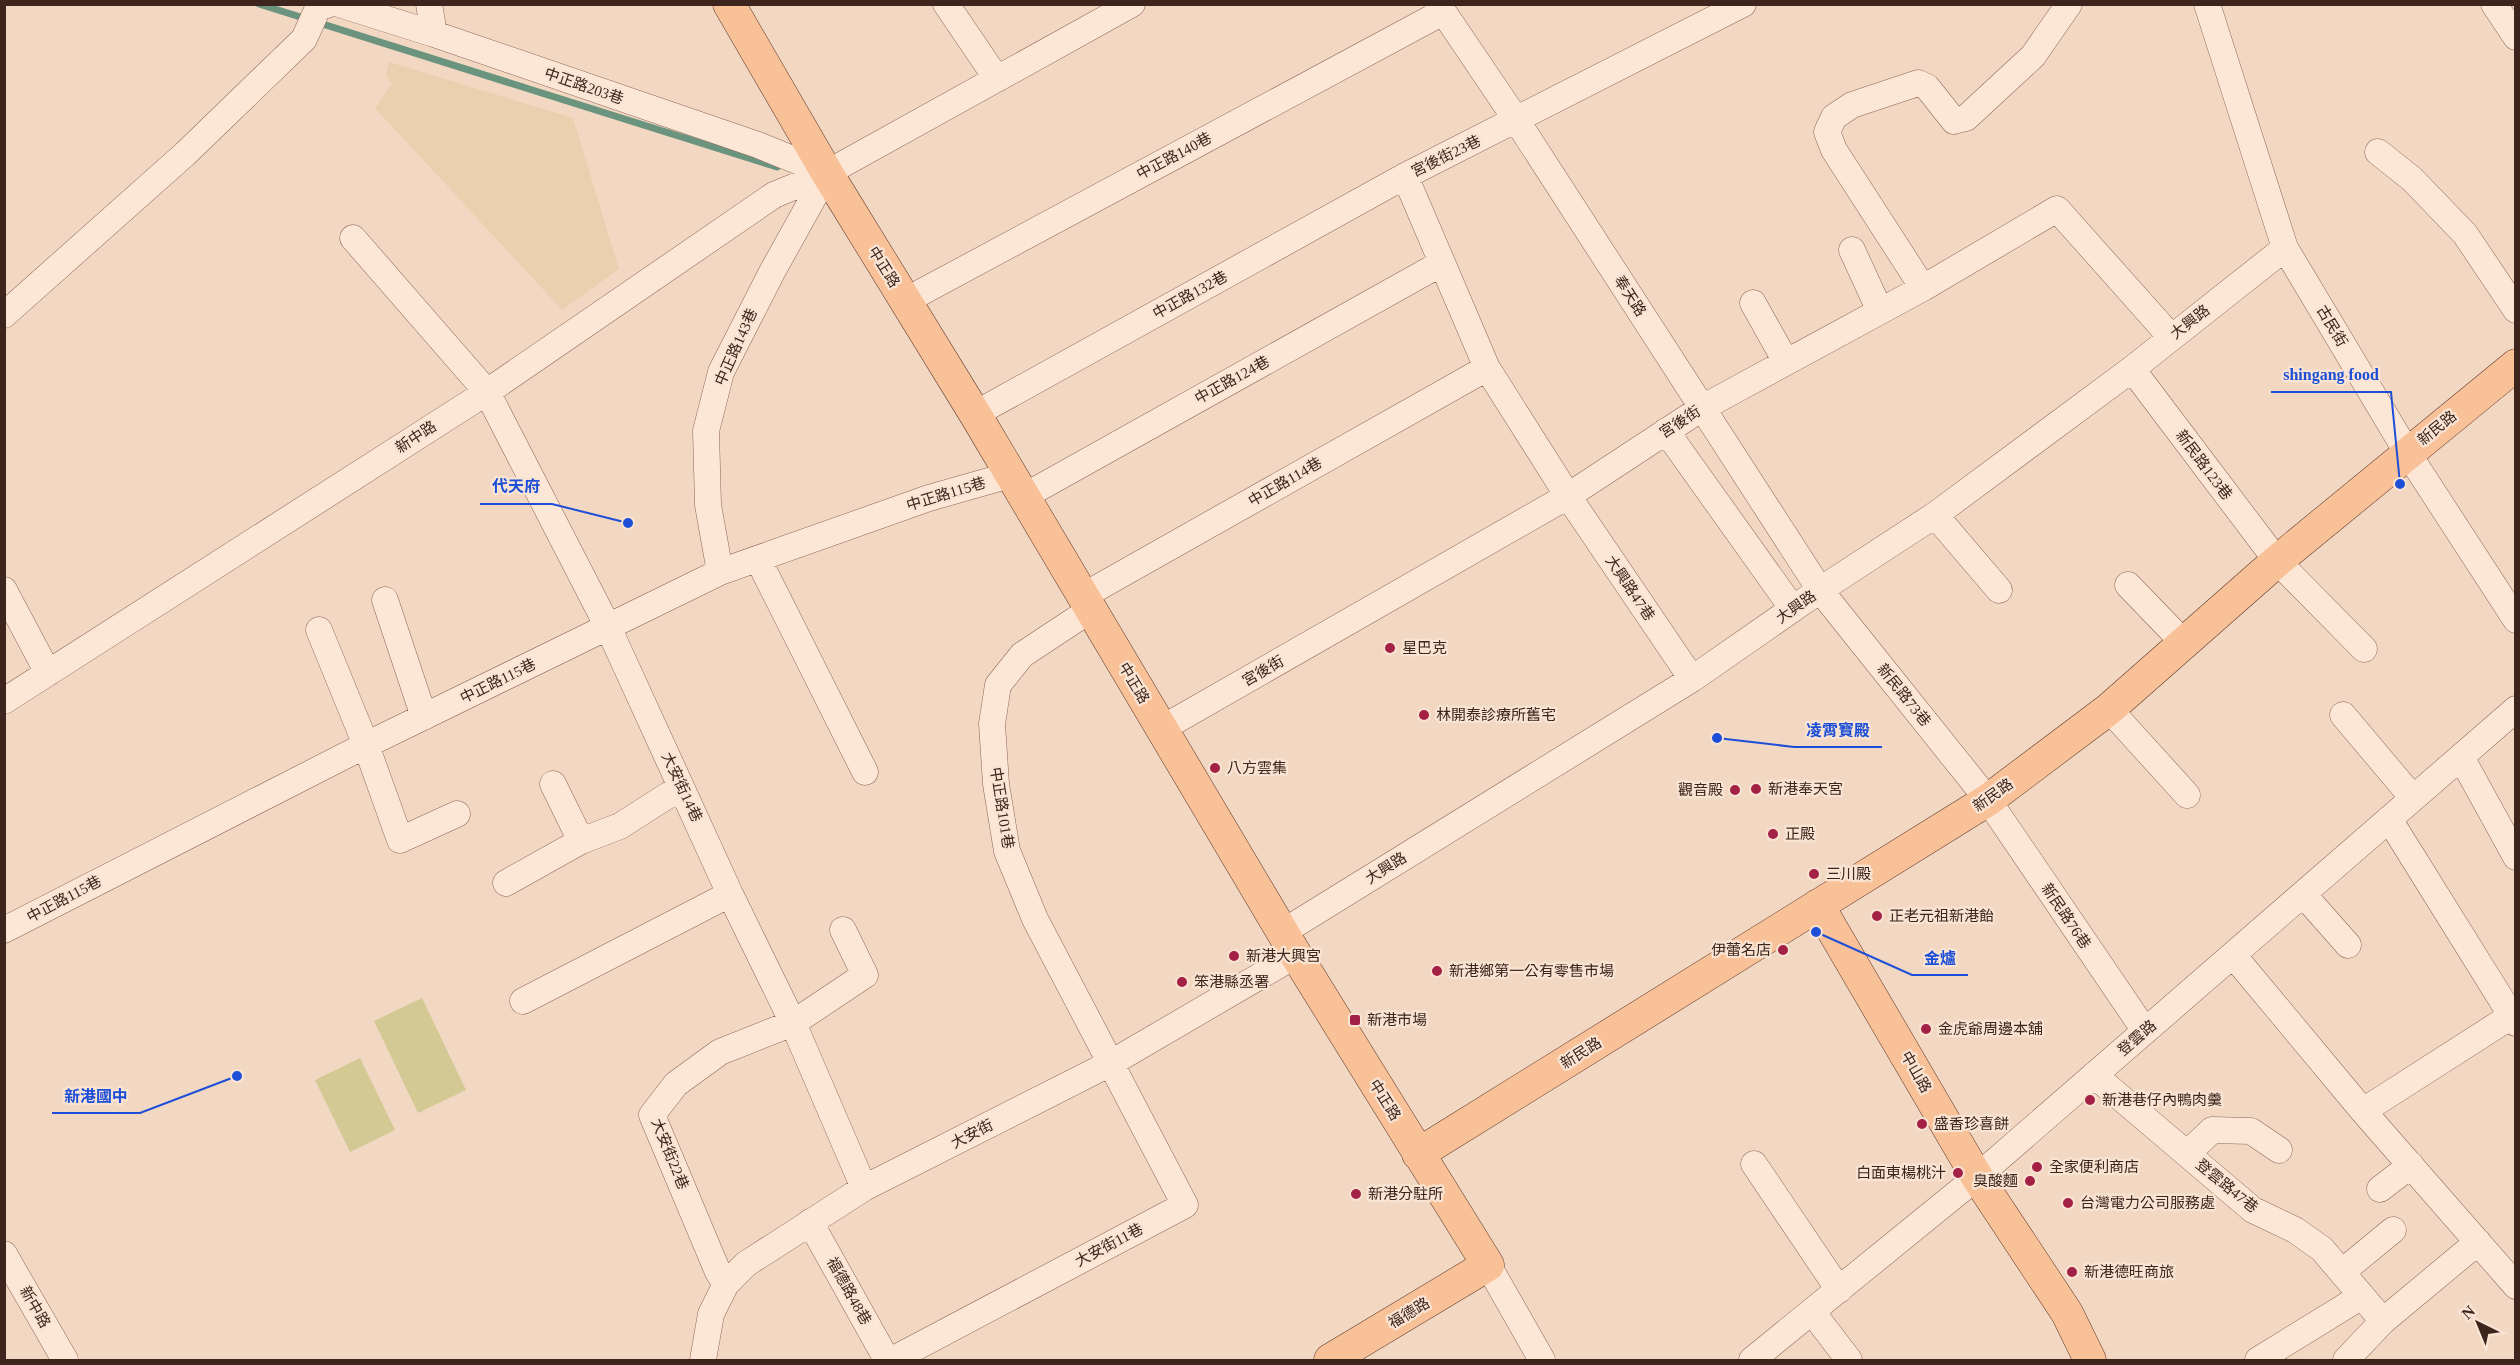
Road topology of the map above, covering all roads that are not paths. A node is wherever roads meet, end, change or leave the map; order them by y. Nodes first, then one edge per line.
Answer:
1 (330, 4) edge
2 (339, 4) edge
3 (429, 4) edge
4 (729, 4) edge
5 (946, 4) edge
6 (1132, 4) edge
7 (1743, 4) edge
8 (2069, 4) edge
9 (2207, 4) edge
10 (2494, 4) edge
11 (1441, 8) edge
12 (434, 34) junction
13 (2516, 37) edge
14 (997, 79) junction
15 (1517, 121) junction
16 (2378, 152) dead end
17 (827, 173) junction
18 (1405, 176) junction
19 (353, 238) dead end
20 (2285, 248) junction
21 (1852, 250) dead end
22 (1442, 263) junction
23 (1923, 288) junction
24 (905, 301) junction
25 (1752, 303) dead end
26 (2516, 310) edge
27 (1880, 311) junction
28 (4, 315) edge
29 (2170, 337) junction
30 (1786, 362) junction
31 (2516, 365) edge
32 (1486, 368) junction
33 (2132, 369) junction
34 (487, 392) junction
35 (1702, 408) junction
36 (975, 414) junction
37 (1666, 431) junction
38 (2407, 452) junction
39 (1016, 486) junction
40 (1568, 496) junction
41 (1935, 515) junction
42 (758, 559) junction
43 (2277, 561) junction
44 (720, 572) junction
45 (2128, 585) dead end
46 (4, 590) edge
47 (1820, 590) junction
48 (2000, 590) dead end
49 (385, 600) dead end
50 (1087, 603) junction
51 (1793, 609) junction
52 (2516, 620) edge
53 (608, 627) junction
54 (319, 630) dead end
55 (2184, 643) junction
56 (2364, 649) dead end
57 (48, 673) junction
58 (1692, 679) junction
59 (4, 701) edge
60 (2109, 709) junction
61 (2516, 709) edge
62 (2343, 715) dead end
63 (424, 717) junction
64 (1161, 729) junction
65 (366, 745) junction
66 (2461, 757) junction
67 (865, 772) dead end
68 (553, 784) dead end
69 (681, 787) junction
70 (2187, 795) dead end
71 (2413, 798) junction
72 (1988, 800) junction
73 (457, 814) dead end
74 (2389, 819) junction
75 (581, 841) junction
76 (2516, 856) edge
77 (506, 883) dead end
78 (730, 894) junction
79 (2303, 894) junction
80 (1818, 905) junction
81 (4, 930) edge
82 (843, 930) dead end
83 (1290, 944) junction
84 (2348, 945) dead end
85 (2233, 955) junction
86 (523, 1001) dead end
87 (2514, 1017) edge
88 (793, 1023) junction
89 (2145, 1031) junction
90 (1111, 1063) junction
91 (2094, 1075) junction
92 (2363, 1111) junction
93 (2279, 1150) dead end
94 (1418, 1154) junction
95 (2187, 1154) junction
96 (1754, 1164) dead end
97 (2411, 1165) junction
98 (1977, 1177) junction
99 (864, 1188) junction
100 (2380, 1189) dead end
101 (810, 1222) junction
102 (2393, 1230) dead end
103 (2478, 1242) junction
104 (4, 1254) edge
105 (1488, 1265) junction
106 (2342, 1272) junction
107 (726, 1284) junction
108 (2516, 1286) edge
109 (1839, 1290) junction
110 (2362, 1296) junction
111 (1813, 1312) junction
112 (2383, 1321) junction
113 (65, 1360) edge
114 (703, 1360) edge
115 (887, 1360) edge
116 (892, 1360) edge
117 (1330, 1360) edge
118 (1542, 1360) edge
119 (1752, 1360) edge
120 (1849, 1360) edge
121 (2090, 1360) edge
122 (2259, 1360) edge
123 (2346, 1360) edge

1 - 28 street
2 - 12 street, 中正路203巷
3 - 12 street
4 - 17 main road, 中正路
5 - 14 street
6 - 14 street, 新中路
7 - 15 street, 宮後街23巷
8 - 23 street
9 - 20 street, 古民街
10 - 13 street
11 - 15 street, 奉天路
11 - 24 street, 中正路140巷
12 - 17 street, 中正路203巷
14 - 17 street, 新中路
15 - 18 street, 宮後街23巷
15 - 35 street, 奉天路
16 - 26 street
17 - 24 main road, 中正路
17 - 34 street, 新中路
17 - 44 street, 中正路143巷
18 - 22 street, 宮後街23巷
18 - 36 street, 中正路132巷
19 - 34 street, 大安街14巷
20 - 29 street, 大興路
20 - 38 street, 古民街
21 - 27 street
22 - 32 street, 宮後街23巷
22 - 39 street, 中正路124巷
23 - 27 street, 宮後街
23 - 29 street, 宮後街
24 - 36 main road, 中正路
25 - 30 street
27 - 30 street, 宮後街
29 - 33 street, 大興路
30 - 35 street, 宮後街
31 - 38 main road, 新民路
32 - 40 street, 宮後街23巷
32 - 50 street, 中正路114巷
33 - 41 street, 大興路
33 - 43 street, 新民路123巷
34 - 53 street, 大安街14巷
34 - 57 street, 新中路
35 - 37 street, 宮後街
35 - 47 street, 奉天路
36 - 39 main road, 中正路
37 - 40 street, 宮後街
37 - 51 street
38 - 43 main road, 新民路
38 - 52 street, 古民街
39 - 42 street, 中正路115巷
39 - 50 main road, 中正路
40 - 58 street, 大興路47巷
40 - 64 street, 宮後街
41 - 47 street, 大興路
41 - 48 street
42 - 44 street, 中正路115巷
42 - 67 street
43 - 55 main road, 新民路
43 - 56 street, 新民路123巷
44 - 53 street, 中正路115巷
45 - 55 street
46 - 57 street
47 - 51 street, 大興路
47 - 72 street, 新民路73巷
49 - 63 street
50 - 64 main road, 中正路
50 - 90 street, 中正路101巷
51 - 58 street, 大興路
53 - 63 street, 中正路115巷
53 - 69 street, 大安街14巷
54 - 65 street
55 - 60 main road, 新民路
57 - 59 street, 新中路
58 - 83 street, 大興路
60 - 70 street
60 - 72 main road, 新民路
61 - 66 street, 登雲路
62 - 71 street
63 - 65 street, 中正路115巷
64 - 83 main road, 中正路
65 - 73 street
65 - 81 street, 中正路115巷
66 - 71 street, 登雲路
66 - 76 street
68 - 75 street
69 - 75 street
69 - 78 street, 大安街14巷
71 - 74 street, 登雲路
72 - 80 main road, 新民路
72 - 89 street, 新民路76巷
74 - 79 street, 登雲路
74 - 87 street
75 - 77 street
78 - 86 street
78 - 88 street, 大安街14巷
79 - 84 street
79 - 85 street, 登雲路
80 - 94 main road, 新民路
80 - 98 main road, 中山路
82 - 88 street
83 - 90 street, 大安街
83 - 94 main road, 中正路
85 - 89 street, 登雲路
85 - 92 street
87 - 92 street
88 - 99 street, 大安街14巷
88 - 107 street, 大安街22巷
89 - 91 street, 登雲路
90 - 99 street, 大安街
90 - 116 street, 大安街11巷
91 - 95 street, 登雲路47巷
91 - 98 street, 登雲路
92 - 97 street
93 - 95 street
94 - 105 main road, 中正路
95 - 106 street, 登雲路47巷
96 - 109 street
97 - 100 street
97 - 103 street
98 - 109 street, 登雲路
98 - 121 main road, 中山路
99 - 101 street, 大安街
101 - 107 street, 大安街
101 - 115 street, 福德路48巷
102 - 106 street
103 - 108 street
103 - 112 street
104 - 113 street, 新中路
105 - 117 main road, 福德路
105 - 118 street, 中正路
106 - 110 street, 登雲路47巷
107 - 114 street, 大安街
109 - 111 street, 登雲路
110 - 112 street, 登雲路47巷
110 - 122 street
111 - 119 street, 登雲路
111 - 120 street
112 - 123 street

